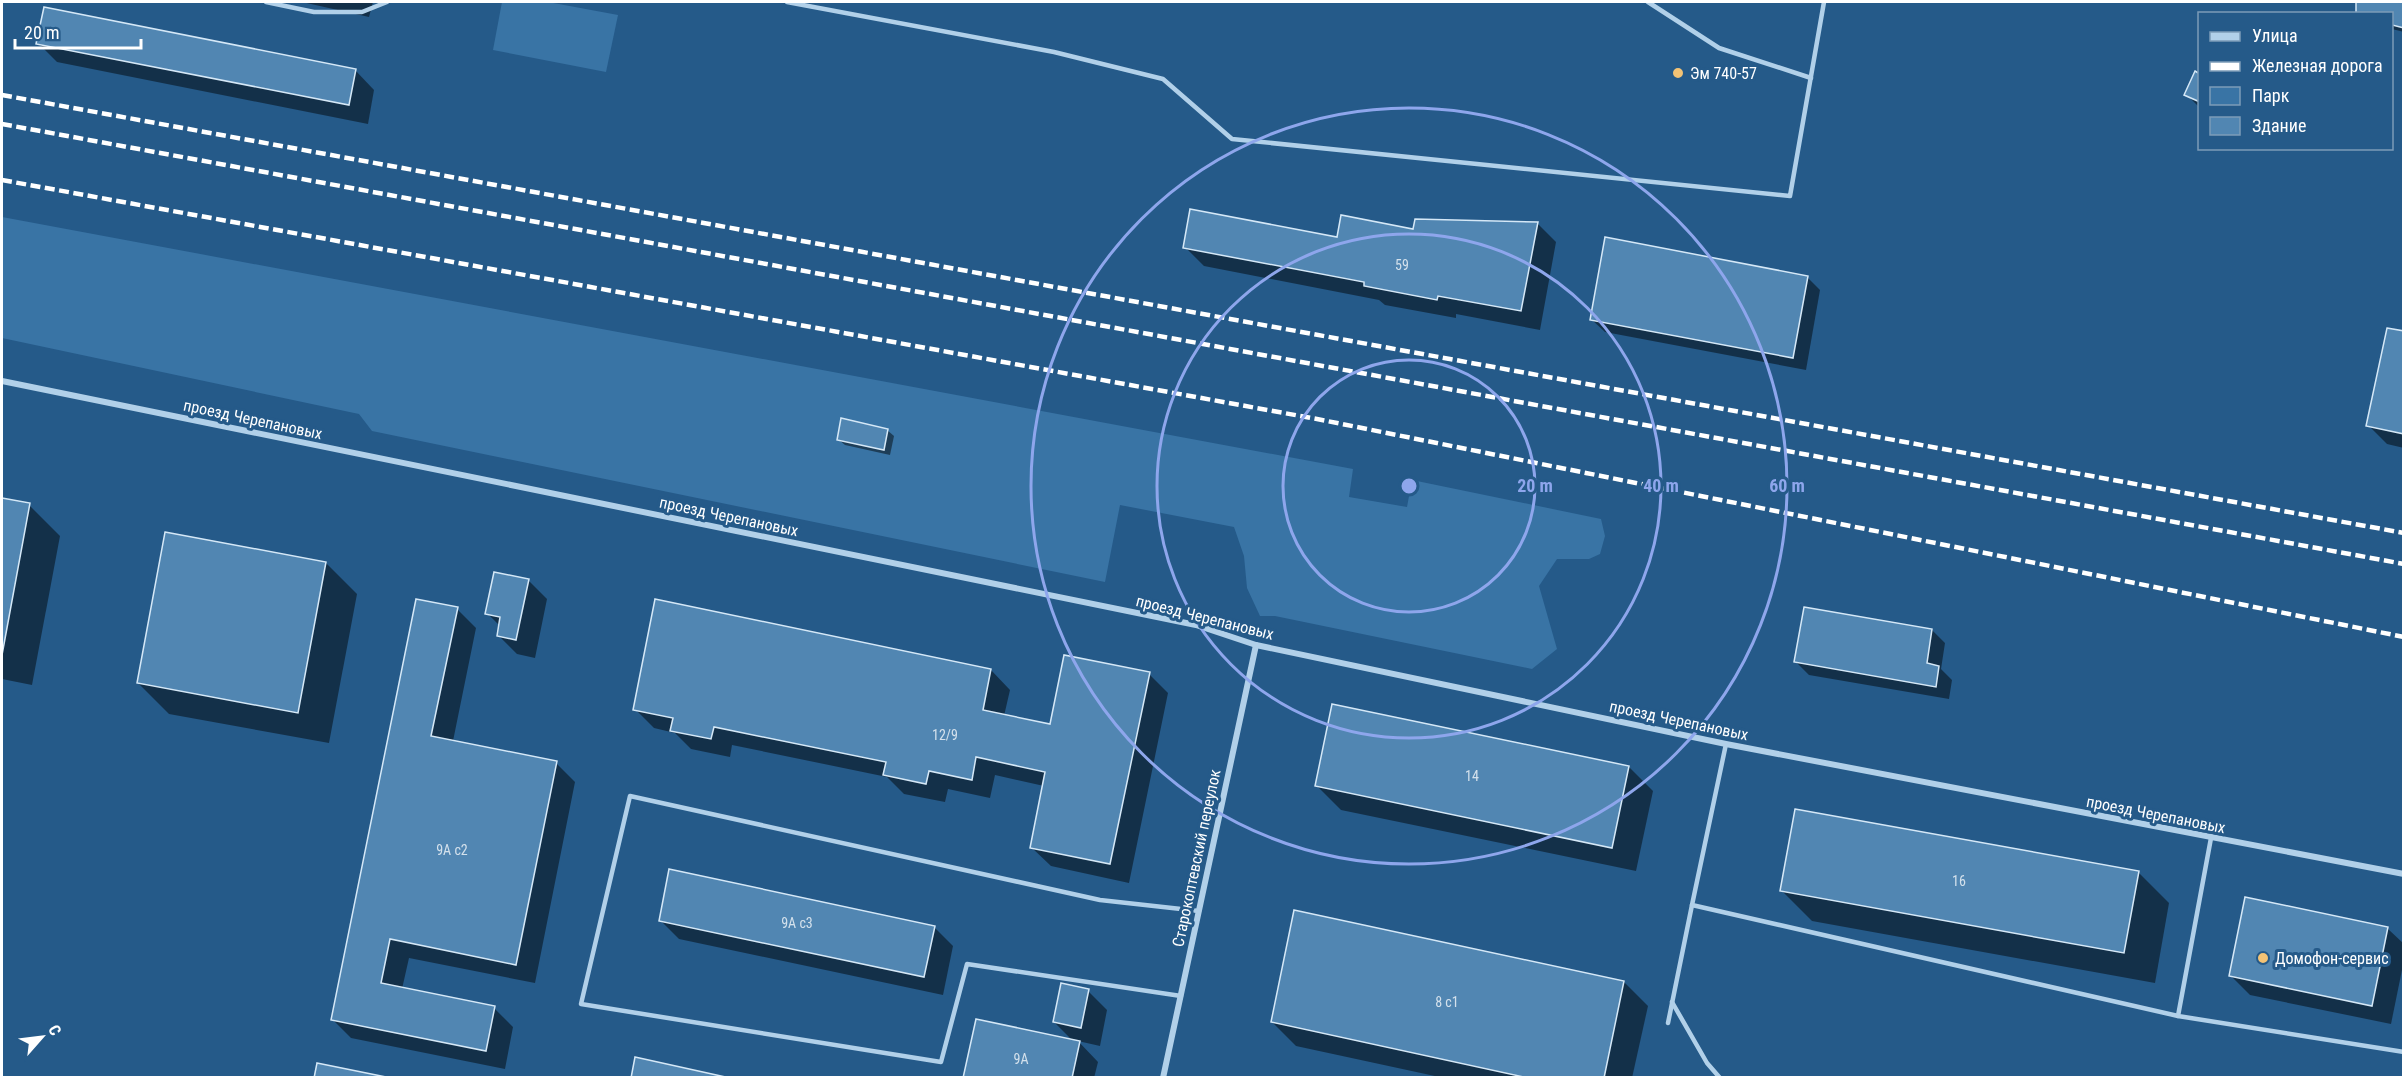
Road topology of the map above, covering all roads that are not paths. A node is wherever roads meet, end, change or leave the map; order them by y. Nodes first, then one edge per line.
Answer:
1 (266, 2) edge
2 (387, 2) edge
3 (787, 2) edge
4 (1648, 2) edge
5 (1824, 2) edge
6 (1811, 78) junction
7 (2, 381) edge
8 (1256, 645) junction
9 (1726, 744) junction
10 (2211, 838) junction
11 (2403, 874) edge
12 (1692, 905) junction
13 (1199, 911) junction
14 (1181, 996) junction
15 (1672, 1002) junction
16 (2178, 1016) junction
17 (1668, 1023) dead end
18 (2403, 1052) edge
19 (1163, 1077) edge
20 (1720, 1077) edge

1 - 2 lane
3 - 6 lane
4 - 6 lane
5 - 6 lane
7 - 8 street, проезд Черепановых
8 - 9 street, проезд Черепановых
8 - 13 street, Старокоптевский переулок
9 - 10 street, проезд Черепановых
9 - 12 lane
10 - 11 street, проезд Черепановых
10 - 16 lane
12 - 15 lane
12 - 16 lane
13 - 14 street, Старокоптевский переулок
13 - 14 lane
14 - 19 street, Старокоптевский переулок
15 - 17 lane
15 - 20 lane
16 - 18 lane

